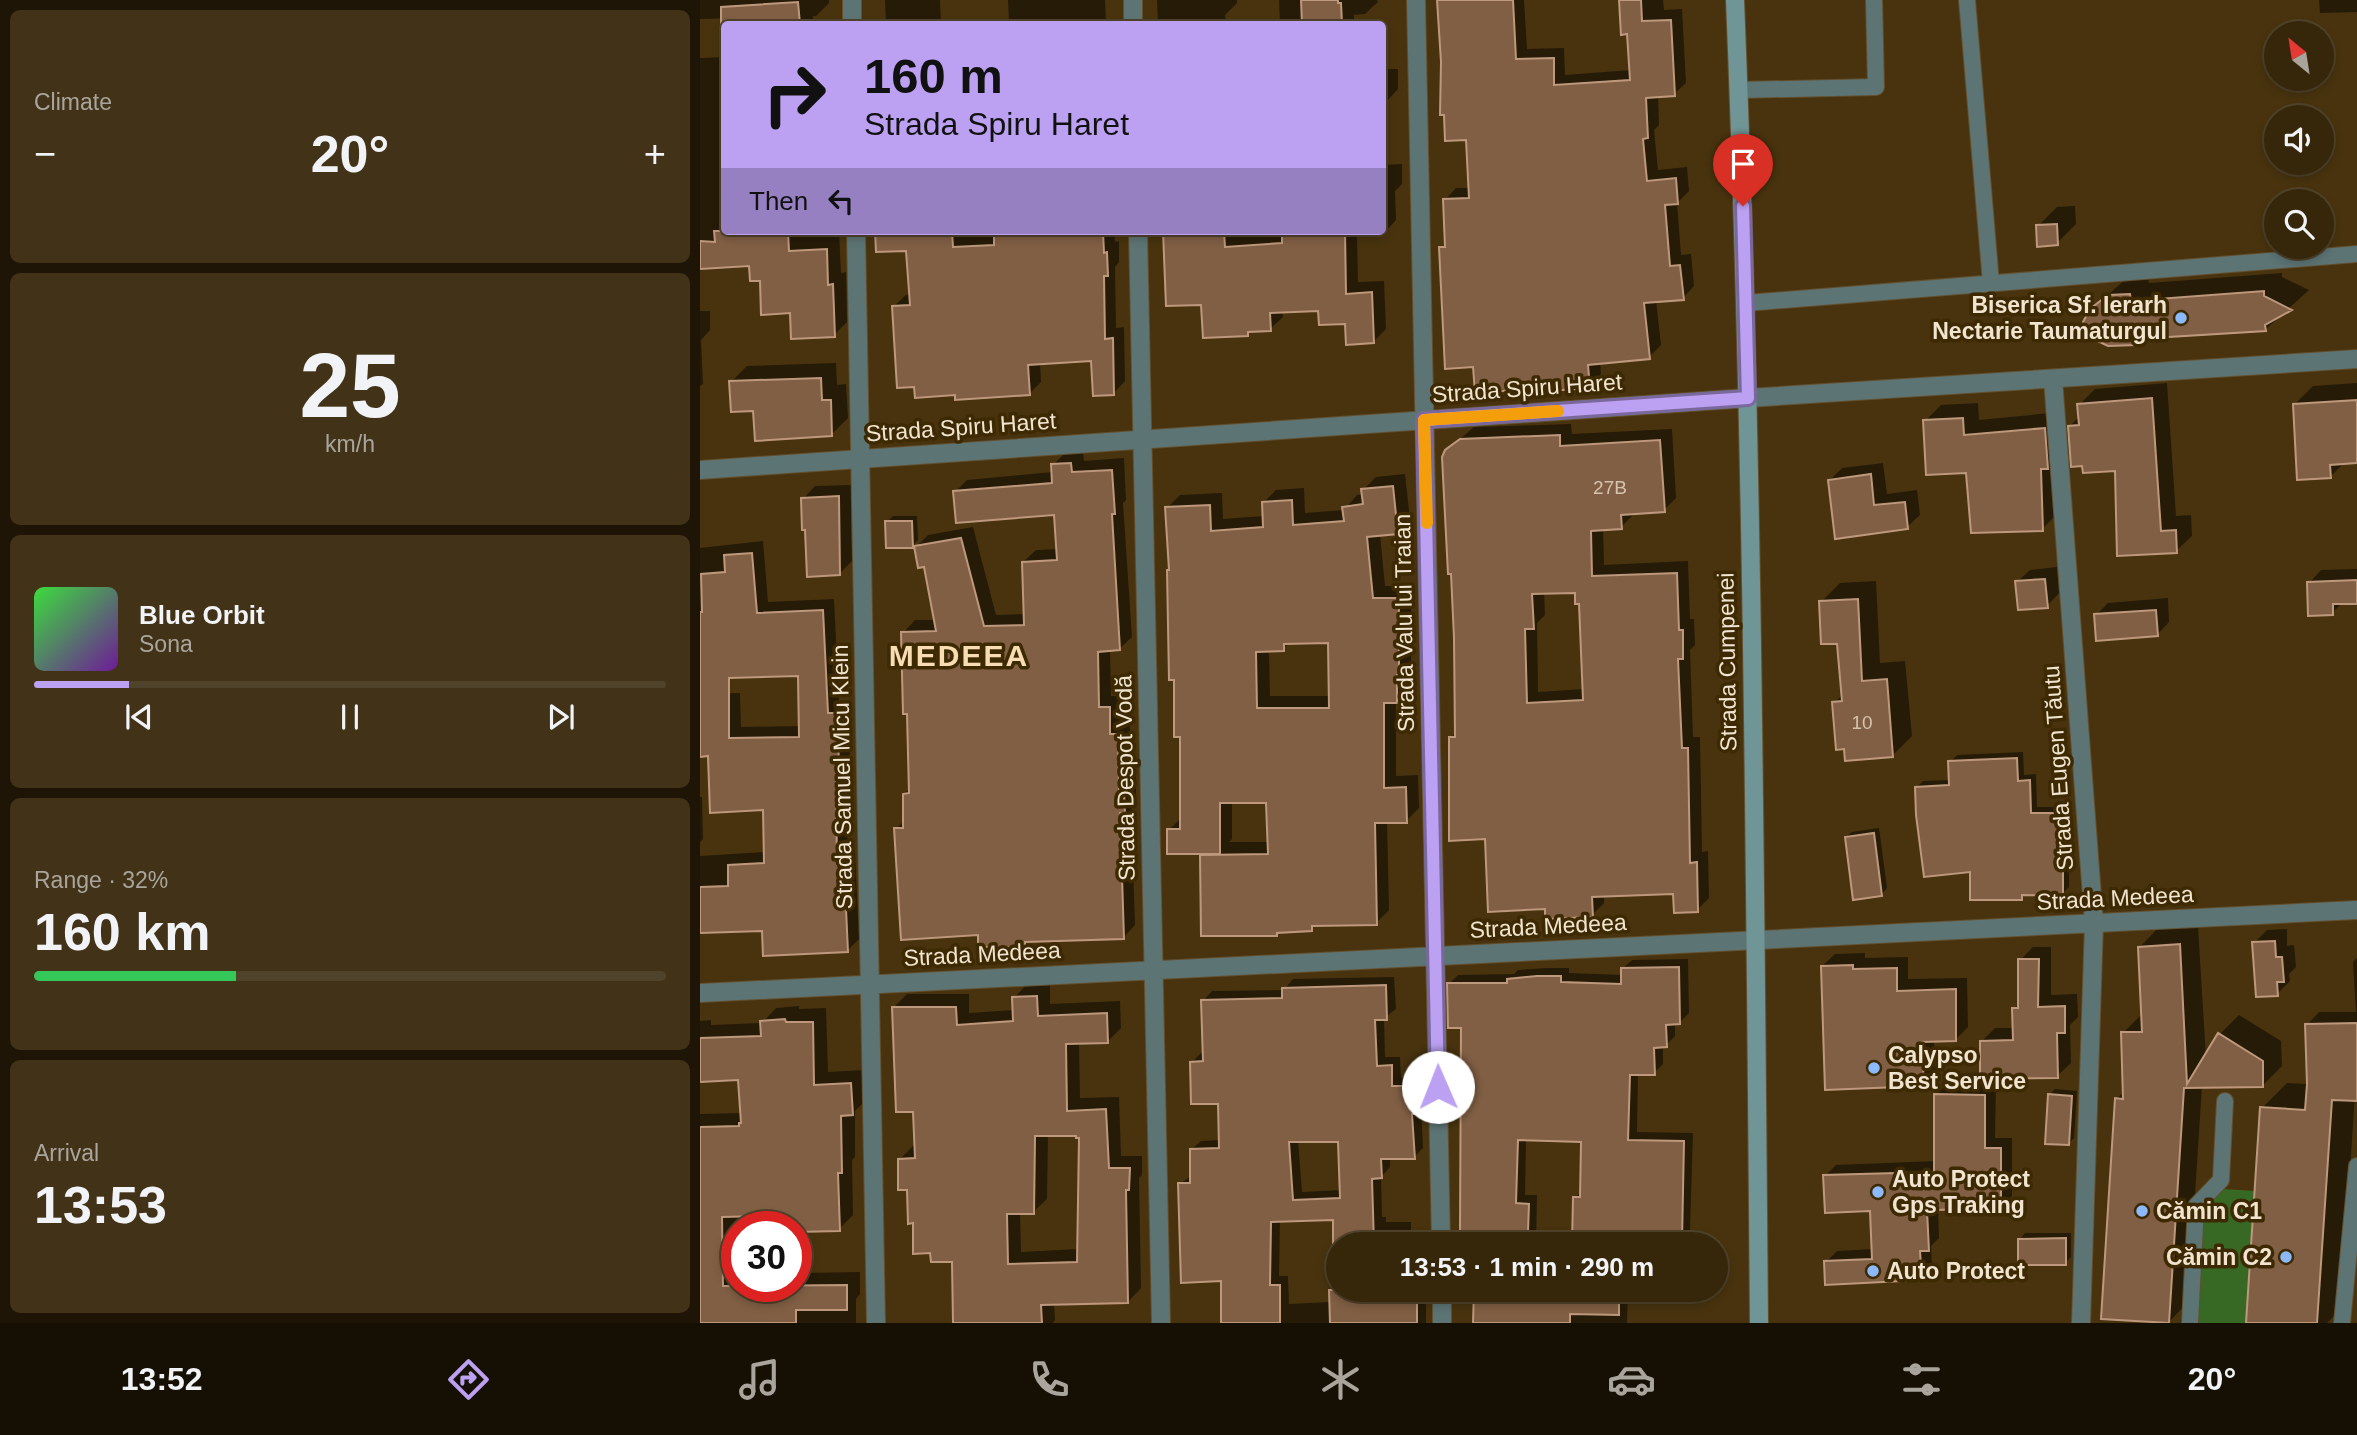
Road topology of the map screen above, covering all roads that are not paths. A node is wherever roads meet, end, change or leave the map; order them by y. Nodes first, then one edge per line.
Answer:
1 (852, 0) edge
2 (1133, 0) edge
3 (1416, 0) edge
4 (1735, 0) edge
5 (1874, 0) edge
6 (1967, 0) edge
7 (852, 21) edge
8 (1133, 21) edge
9 (1739, 90) junction
10 (856, 235) edge
11 (1138, 235) edge
12 (2357, 254) edge
13 (1991, 283) junction
14 (1746, 303) junction
15 (2357, 359) edge
16 (2053, 379) junction
17 (1748, 398) junction
18 (1424, 420) junction
19 (1142, 439) junction
20 (860, 459) junction
21 (700, 470) edge
22 (2357, 910) edge
23 (2094, 923) junction
24 (1755, 940) junction
25 (1435, 956) junction
26 (1153, 970) junction
27 (870, 984) junction
28 (700, 993) edge
29 (2225, 1101) dead end
30 (2357, 1166) edge
31 (1441, 1232) edge
32 (1442, 1302) edge
33 (876, 1323) edge
34 (1161, 1323) edge
35 (1442, 1323) edge
36 (1759, 1323) edge
37 (2081, 1323) edge
38 (2190, 1323) edge
39 (2342, 1323) edge

1 - 7 street
2 - 8 street
3 - 18 street, Strada Valu lui Traian
4 - 9 main road, Strada Cumpenei
5 - 9 lane
6 - 13 lane
9 - 14 main road, Strada Cumpenei
10 - 20 street, Strada Samuel Micu Klein
11 - 19 street, Strada Despot Vodă
12 - 13 lane
13 - 14 lane
14 - 17 main road, Strada Cumpenei
15 - 16 street, Strada Spiru Haret
16 - 17 street, Strada Spiru Haret
16 - 23 street, Strada Eugen Tăutu
17 - 18 street, Strada Spiru Haret
17 - 24 main road, Strada Cumpenei
18 - 19 street, Strada Spiru Haret
18 - 25 street, Strada Valu lui Traian
19 - 20 street, Strada Spiru Haret
19 - 26 street, Strada Despot Vodă
20 - 21 street, Strada Spiru Haret
20 - 27 street, Strada Samuel Micu Klein
22 - 23 street, Strada Medeea
23 - 24 street, Strada Medeea
23 - 37 street, Strada Eugen Tăutu
24 - 25 street, Strada Medeea
24 - 36 main road, Strada Cumpenei
25 - 26 street, Strada Medeea
25 - 31 street, Strada Valu lui Traian
26 - 27 street, Strada Medeea
26 - 34 street, Strada Despot Vodă
27 - 28 street, Strada Medeea
27 - 33 street, Strada Samuel Micu Klein
29 - 38 lane
30 - 39 lane
32 - 35 street

